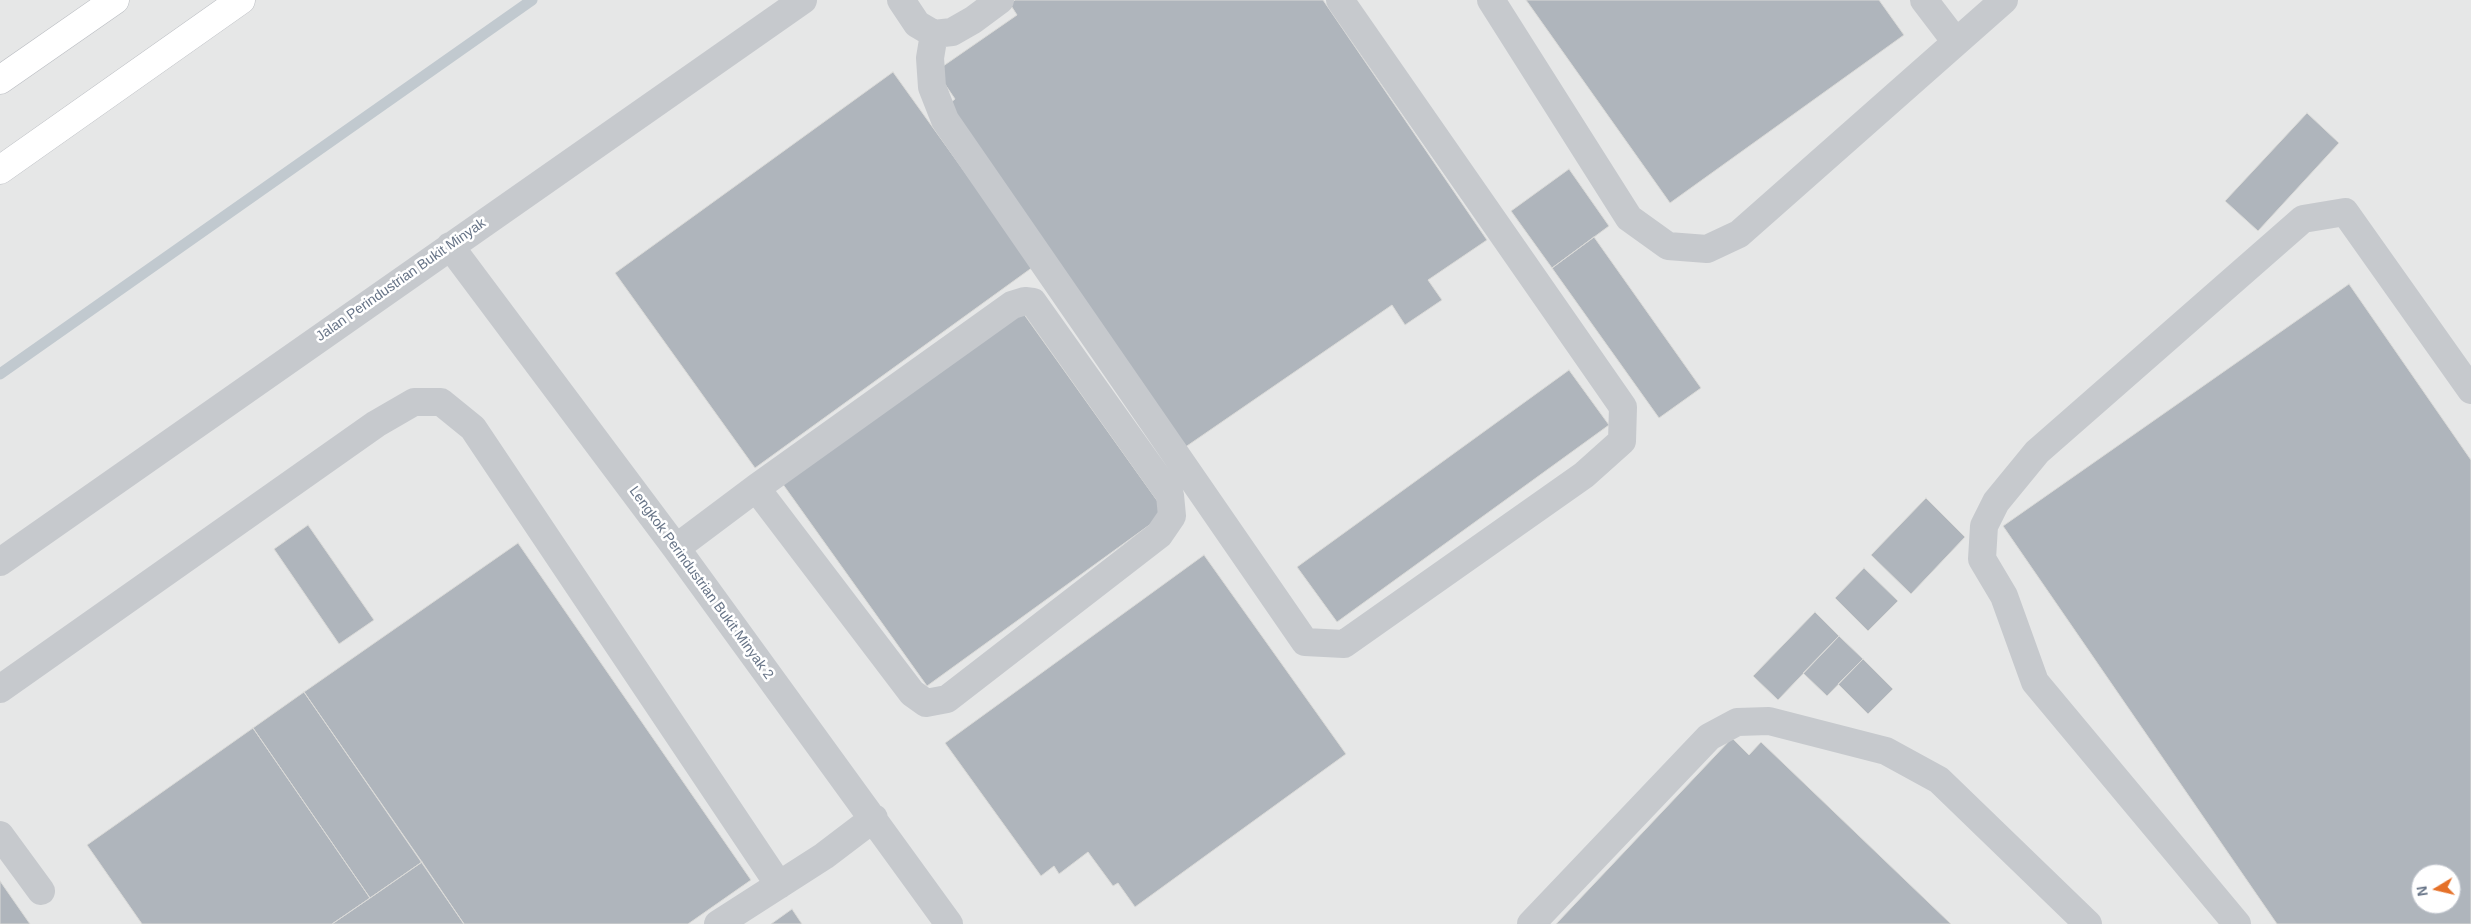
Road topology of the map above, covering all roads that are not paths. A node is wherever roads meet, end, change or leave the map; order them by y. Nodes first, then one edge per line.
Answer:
1 (115, 0) edge
2 (241, 0) edge
3 (803, 0) edge
4 (901, 0) edge
5 (1000, 0) edge
6 (1340, 0) edge
7 (1491, 0) edge
8 (1924, 0) edge
9 (2004, 0) edge
10 (934, 34) junction
11 (1956, 42) junction
12 (0, 80) edge
13 (0, 170) edge
14 (450, 246) junction
15 (2471, 390) edge
16 (756, 488) junction
17 (676, 548) junction
18 (0, 562) edge
19 (0, 689) edge
20 (874, 818) junction
21 (0, 835) edge
22 (779, 886) junction
23 (42, 890) dead end
24 (718, 924) edge
25 (949, 924) edge
26 (1531, 924) edge
27 (2088, 924) edge
28 (2237, 924) edge

1 - 12 main road
2 - 13 main road
3 - 14 street, Jalan Perindustrian Bukit Minyak
4 - 10 street
5 - 10 street
6 - 10 street
7 - 11 street
8 - 11 street
9 - 11 street
14 - 17 street, Lengkok Perindustrian Bukit Minyak 2
14 - 18 street, Jalan Perindustrian Bukit Minyak
15 - 28 street
16 - 16 street
16 - 17 street
17 - 20 street, Lengkok Perindustrian Bukit Minyak 2
19 - 22 street
20 - 22 street
20 - 25 street, Lengkok Perindustrian Bukit Minyak 2
21 - 23 street
22 - 24 street
26 - 27 street

